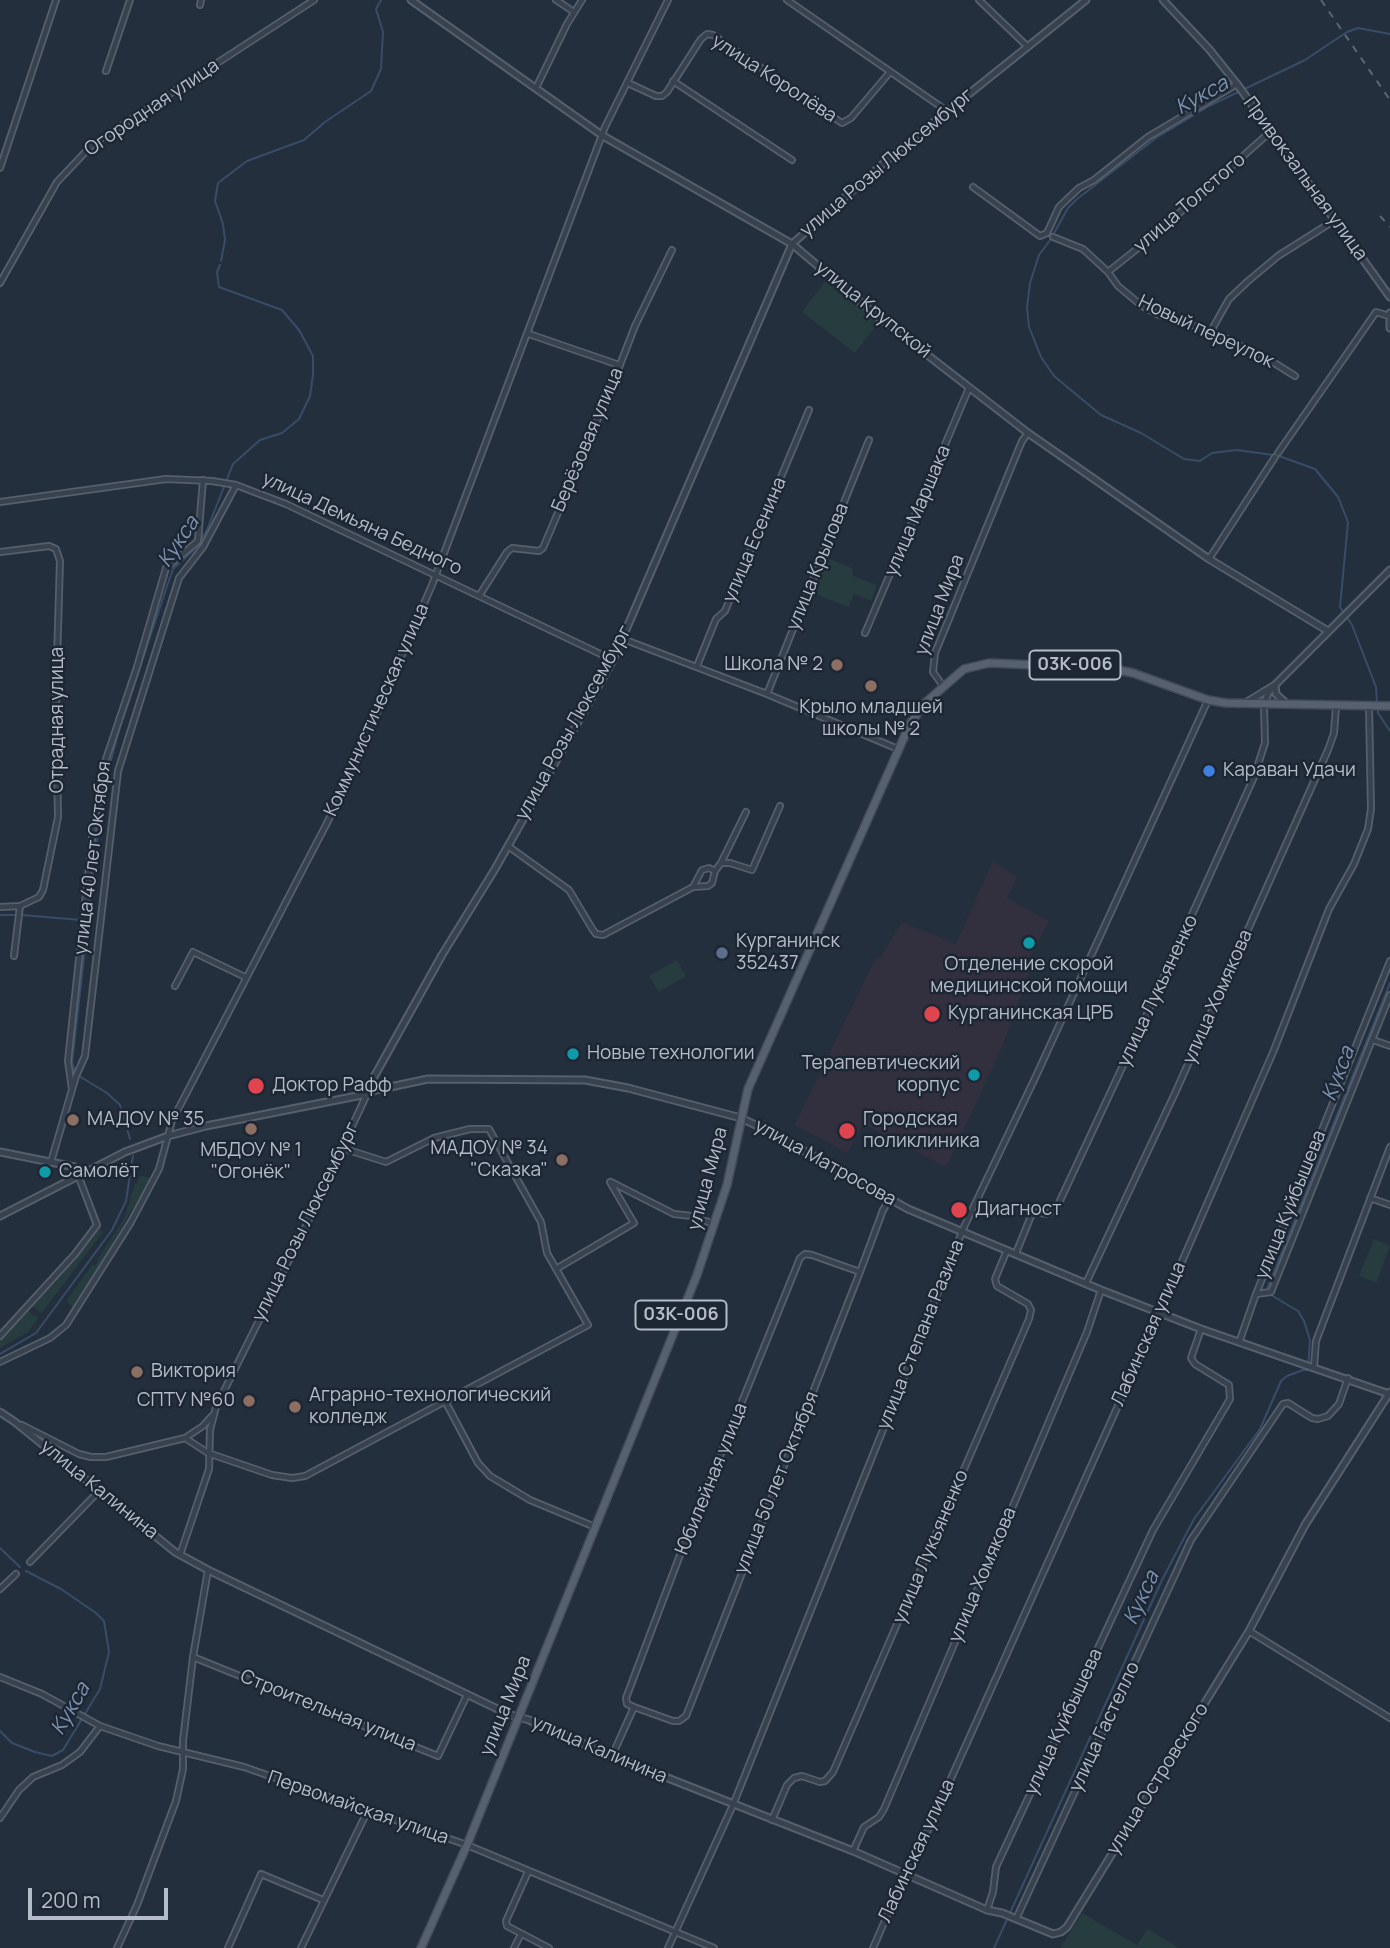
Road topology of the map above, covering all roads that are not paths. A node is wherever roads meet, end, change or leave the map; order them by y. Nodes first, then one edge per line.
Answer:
1 (56, 0) edge
2 (130, 0) edge
3 (314, 0) edge
4 (411, 0) edge
5 (556, 0) edge
6 (582, 0) edge
7 (667, 0) edge
8 (787, 0) edge
9 (979, 0) edge
10 (1086, 0) edge
11 (1163, 0) edge
12 (574, 12) junction
13 (1028, 47) junction
14 (106, 71) dead end
15 (890, 72) junction
16 (673, 81) junction
17 (628, 83) junction
18 (536, 88) junction
19 (1239, 88) junction
20 (947, 111) junction
21 (1270, 132) junction
22 (603, 136) junction
23 (792, 160) dead end
24 (0, 168) edge
25 (972, 187) dead end
26 (1335, 220) junction
27 (1053, 237) dead end
28 (792, 244) junction
29 (672, 250) dead end
30 (1108, 272) junction
31 (0, 283) edge
32 (1390, 297) edge
33 (1389, 315) edge
34 (1390, 328) edge
35 (1211, 331) junction
36 (528, 334) junction
37 (619, 365) junction
38 (1295, 376) dead end
39 (969, 388) junction
40 (809, 410) dead end
41 (1028, 433) junction
42 (869, 440) dead end
43 (202, 480) junction
44 (236, 485) junction
45 (0, 502) edge
46 (0, 552) edge
47 (1209, 559) junction
48 (1390, 570) edge
49 (435, 575) junction
50 (479, 596) junction
51 (1328, 631) junction
52 (865, 633) dead end
53 (623, 639) junction
54 (613, 660) junction
55 (697, 666) junction
56 (1275, 685) junction
57 (943, 686) junction
58 (767, 694) junction
59 (1208, 700) junction
60 (1244, 704) junction
61 (1264, 705) junction
62 (1289, 705) junction
63 (1336, 706) junction
64 (1390, 706) edge
65 (1374, 707) junction
66 (899, 750) junction
67 (780, 806) dead end
68 (746, 812) dead end
69 (507, 846) junction
70 (722, 863) junction
71 (715, 871) junction
72 (693, 887) junction
73 (20, 906) junction
74 (0, 907) edge
75 (14, 956) dead end
76 (1390, 961) edge
77 (245, 977) junction
78 (175, 986) dead end
79 (1390, 995) edge
80 (1373, 1040) junction
81 (1390, 1046) edge
82 (73, 1092) junction
83 (367, 1094) junction
84 (741, 1118) junction
85 (168, 1136) junction
86 (1390, 1147) edge
87 (342, 1148) junction
88 (0, 1152) edge
89 (51, 1162) junction
90 (78, 1175) junction
91 (1370, 1198) junction
92 (890, 1199) junction
93 (1390, 1205) edge
94 (0, 1216) edge
95 (714, 1224) junction
96 (962, 1232) junction
97 (1007, 1250) junction
98 (1016, 1253) junction
99 (556, 1269) junction
100 (860, 1272) junction
101 (1086, 1283) junction
102 (1101, 1290) junction
103 (1256, 1294) junction
104 (1160, 1312) junction
105 (1202, 1329) junction
106 (0, 1336) edge
107 (1240, 1340) junction
108 (0, 1362) edge
109 (1311, 1366) junction
110 (1348, 1378) junction
111 (1390, 1393) edge
112 (445, 1401) junction
113 (0, 1412) edge
114 (212, 1416) junction
115 (15, 1422) junction
116 (185, 1438) junction
117 (208, 1453) junction
118 (99, 1491) junction
119 (596, 1528) junction
120 (180, 1555) junction
121 (30, 1562) dead end
122 (208, 1570) junction
123 (16, 1574) dead end
124 (0, 1589) edge
125 (1249, 1631) junction
126 (193, 1657) junction
127 (0, 1677) edge
128 (467, 1695) junction
129 (634, 1707) junction
130 (519, 1717) junction
131 (1390, 1718) edge
132 (100, 1726) junction
133 (183, 1751) junction
134 (612, 1756) junction
135 (733, 1805) junction
136 (367, 1812) junction
137 (0, 1818) edge
138 (772, 1821) junction
139 (467, 1845) junction
140 (853, 1851) junction
141 (528, 1872) junction
142 (906, 1873) junction
143 (323, 1900) junction
144 (987, 1910) junction
145 (1014, 1918) junction
146 (1067, 1927) joint
147 (676, 1932) junction
148 (521, 1934) junction
149 (117, 1948) edge
150 (228, 1948) edge
151 (301, 1948) edge
152 (421, 1948) edge
153 (514, 1948) edge
154 (549, 1948) edge
155 (668, 1948) edge
156 (713, 1948) edge
157 (873, 1948) edge

1 - 24 street
2 - 14 street
3 - 31 street, Огородная улица
4 - 18 street, улица Крупской
5 - 12 street
6 - 12 street
7 - 17 street, Коммунистическая улица
8 - 15 street
9 - 13 street
10 - 13 street, улица Розы Люксембург
11 - 19 street, Привокзальная улица
12 - 18 street
13 - 20 street, улица Розы Люксембург
15 - 16 street, улица Королёва
15 - 20 street
16 - 17 street
16 - 23 street
17 - 22 street, Коммунистическая улица
18 - 22 street, улица Крупской
19 - 21 street, Привокзальная улица
19 - 25 street
20 - 28 street, улица Розы Люксембург
21 - 26 street, Привокзальная улица
21 - 30 street, улица Толстого
22 - 28 street, улица Крупской
22 - 36 street, Коммунистическая улица
26 - 32 street, Привокзальная улица
26 - 35 street
27 - 30 street, Новый переулок
28 - 39 street, улица Крупской
28 - 53 street, улица Розы Люксембург
29 - 37 street, Берёзовая улица
30 - 35 street, Новый переулок
33 - 34 street
33 - 47 street
35 - 38 street, Новый переулок
36 - 37 street
36 - 49 street, Коммунистическая улица
37 - 50 street, Берёзовая улица
39 - 41 street, улица Крупской
39 - 52 street, улица Маршака
40 - 55 street, улица Есенина
41 - 47 street, улица Крупской
41 - 57 street, улица Мира
42 - 58 street, улица Крылова
43 - 44 street, улица Демьяна Бедного
43 - 45 street, улица Демьяна Бедного
43 - 82 street, улица 40 лет Октября
44 - 49 street, улица Демьяна Бедного
44 - 82 street, улица 40 лет Октября
46 - 73 street, Отрадная улица
47 - 51 street, улица Крупской
48 - 51 street
49 - 50 street, улица Демьяна Бедного
49 - 77 street, Коммунистическая улица
50 - 54 street, улица Демьяна Бедного
51 - 56 street
53 - 54 street, улица Розы Люксембург
53 - 55 street
54 - 69 street, улица Розы Люксембург
55 - 58 street
56 - 60 street
56 - 61 street
56 - 62 street
57 - 59 main road, 03К-006
57 - 66 main road, улица Мира / 03К-006
58 - 66 street
59 - 60 main road, 03К-006
59 - 96 street, улица Степана Разина
60 - 61 main road, 03К-006
61 - 62 main road, 03К-006
61 - 98 street, улица Лукьяненко
62 - 63 main road, 03К-006
63 - 65 main road, 03К-006
63 - 101 street, улица Хомякова
64 - 65 main road, 03К-006
65 - 104 street, Лабинская улица
66 - 84 main road, улица Мира / 03К-006
67 - 70 street
68 - 70 street
69 - 72 street
69 - 83 street, улица Розы Люксембург
70 - 71 street
71 - 72 street
71 - 72 street
73 - 74 street
73 - 75 street
76 - 103 street, улица Куйбышева
77 - 78 street
77 - 85 street, Коммунистическая улица
79 - 80 street, улица Куйбышева
80 - 81 street
80 - 103 street, улица Куйбышева
82 - 89 street, улица 40 лет Октября
83 - 84 street, улица Матросова
83 - 85 street, улица Матросова
83 - 87 street, улица Розы Люксембург
84 - 92 street, улица Матросова
84 - 95 main road, улица Мира / 03К-006
85 - 90 street, улица Матросова
85 - 108 street, Коммунистическая улица
86 - 91 street
87 - 99 street
87 - 114 street, улица Розы Люксембург
88 - 89 street
89 - 90 street
90 - 94 street, улица Матросова
90 - 106 street
91 - 93 street
91 - 109 street
92 - 96 street, улица Матросова
92 - 100 street, улица 50 лет Октября
95 - 99 street
95 - 119 main road, улица Мира / 03К-006
96 - 97 street, улица Матросова
96 - 135 street, улица Степана Разина
97 - 98 street, улица Матросова
97 - 138 street, улица Лукьяненко
98 - 101 street, улица Матросова
99 - 112 street
100 - 129 street, улица 50 лет Октября
100 - 129 street, Юбилейная улица
101 - 102 street, улица Матросова
102 - 104 street, улица Матросова
102 - 140 street, улица Хомякова
103 - 107 street, улица Куйбышева
104 - 105 street, улица Матросова
104 - 142 street, Лабинская улица
105 - 107 street, улица Матросова
105 - 144 street, улица Куйбышева
107 - 109 street, улица Матросова
109 - 110 street, улица Матросова
110 - 111 street, улица Матросова
110 - 145 street, улица Гастелло
111 - 125 street, улица Островского
112 - 117 street
112 - 119 street
113 - 115 street, улица Калинина
114 - 116 street, улица Розы Люксембург
114 - 117 street, улица Розы Люксембург
115 - 116 street, улица Калинина
115 - 118 street, улица Калинина
116 - 117 street
117 - 120 street, улица Розы Люксембург
118 - 120 street, улица Калинина
118 - 121 street
119 - 130 main road, улица Мира / 03К-006
120 - 122 street, улица Калинина
122 - 126 street
122 - 128 street, улица Калинина
123 - 124 street
125 - 131 street
125 - 146 street, улица Островского
126 - 128 street, Строительная улица
126 - 133 street
127 - 132 street, Первомайская улица
128 - 130 street, улица Калинина
129 - 134 street, Юбилейная улица
130 - 134 street, улица Калинина
130 - 139 main road, улица Мира / 03К-006
132 - 133 street, Первомайская улица
132 - 137 street
133 - 136 street, Первомайская улица
133 - 149 street
134 - 135 street, улица Калинина
135 - 138 street, улица Калинина
135 - 147 street, улица Степана Разина
136 - 139 street, Первомайская улица
136 - 143 street
138 - 140 street, улица Калинина
139 - 141 street, Первомайская улица
139 - 152 main road, улица Мира / 03К-006
140 - 142 street, улица Калинина
141 - 147 street, Первомайская улица
141 - 148 street
142 - 144 street, улица Калинина
142 - 157 street, Лабинская улица
143 - 150 street
143 - 151 street
144 - 145 street, улица Калинина
145 - 146 street, улица Калинина
147 - 155 street, улица Степана Разина
147 - 156 street, Первомайская улица
148 - 153 street
148 - 154 street

